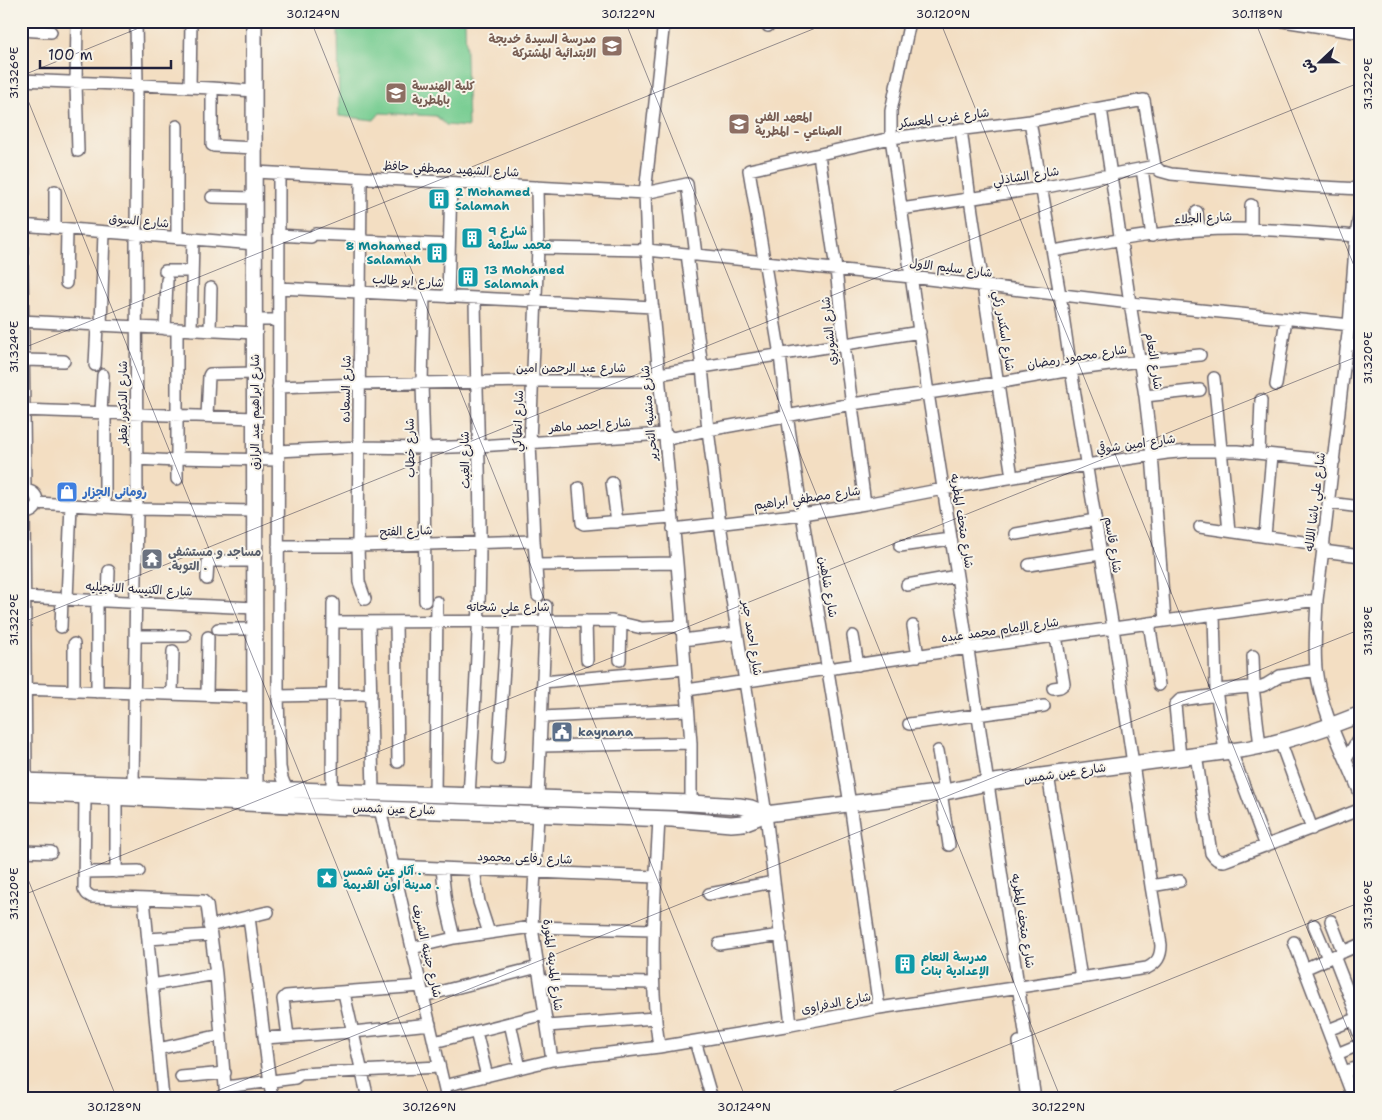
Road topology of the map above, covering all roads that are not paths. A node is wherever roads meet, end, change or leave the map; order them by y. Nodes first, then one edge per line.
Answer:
1 (77, 21) edge
2 (136, 21) edge
3 (191, 21) edge
4 (254, 21) edge
5 (664, 21) edge
6 (910, 21) edge
7 (1283, 21) edge
8 (1345, 21) edge
9 (1361, 24) edge
10 (21, 30) edge
11 (51, 32) dead end
12 (1361, 33) edge
13 (21, 80) edge
14 (76, 83) junction
15 (137, 85) junction
16 (190, 87) junction
17 (212, 88) junction
18 (254, 91) junction
19 (1101, 108) junction
20 (1030, 121) junction
21 (177, 126) dead end
22 (961, 130) junction
23 (891, 138) junction
24 (255, 148) junction
25 (78, 151) dead end
26 (819, 155) junction
27 (1155, 166) junction
28 (1142, 169) junction
29 (749, 170) joint
30 (255, 172) junction
31 (278, 174) junction
32 (1111, 175) junction
33 (361, 178) junction
34 (451, 183) junction
35 (537, 187) junction
36 (1042, 188) junction
37 (1361, 189) edge
38 (55, 191) dead end
39 (645, 193) junction
40 (21, 194) edge
41 (212, 197) dead end
42 (255, 198) junction
43 (970, 199) junction
44 (1251, 205) dead end
45 (1361, 205) edge
46 (901, 210) junction
47 (1197, 212) dead end
48 (22, 225) edge
49 (61, 228) junction
50 (1199, 230) junction
51 (1251, 230) junction
52 (104, 232) junction
53 (136, 234) junction
54 (1358, 234) edge
55 (279, 235) junction
56 (1152, 236) junction
57 (178, 238) junction
58 (193, 239) junction
59 (361, 239) junction
60 (1120, 240) junction
61 (255, 244) junction
62 (449, 245) junction
63 (538, 248) junction
64 (647, 250) junction
65 (1053, 251) junction
66 (692, 255) junction
67 (764, 262) junction
68 (836, 269) junction
69 (192, 271) junction
70 (912, 277) junction
71 (66, 283) dead end
72 (983, 286) junction
73 (211, 288) dead end
74 (278, 288) junction
75 (360, 292) junction
76 (424, 295) junction
77 (1060, 295) junction
78 (448, 296) junction
79 (475, 298) junction
80 (536, 301) junction
81 (1130, 303) junction
82 (653, 307) junction
83 (1286, 318) junction
84 (278, 320) junction
85 (22, 321) edge
86 (1358, 325) edge
87 (99, 326) junction
88 (255, 326) junction
89 (136, 328) junction
90 (165, 329) junction
91 (177, 330) junction
92 (191, 330) junction
93 (210, 331) junction
94 (920, 332) junction
95 (1346, 344) junction
96 (844, 345) junction
97 (1361, 346) edge
98 (780, 355) junction
99 (1200, 355) dead end
100 (64, 361) dead end
101 (1140, 361) junction
102 (22, 364) edge
103 (95, 365) dead end
104 (702, 367) junction
105 (1070, 370) junction
106 (255, 373) junction
107 (659, 374) junction
108 (103, 375) dead end
109 (1214, 378) dead end
110 (533, 381) junction
111 (476, 382) junction
112 (422, 383) junction
113 (997, 383) junction
114 (360, 384) junction
115 (1276, 385) dead end
116 (278, 387) junction
117 (1200, 390) dead end
118 (928, 393) junction
119 (1145, 396) junction
120 (1261, 400) dead end
121 (852, 404) junction
122 (22, 410) edge
123 (103, 413) junction
124 (137, 414) junction
125 (177, 415) junction
126 (787, 415) junction
127 (207, 416) junction
128 (255, 418) junction
129 (708, 430) junction
130 (664, 434) junction
131 (530, 442) junction
132 (479, 446) junction
133 (359, 447) junction
134 (424, 448) junction
135 (1221, 451) junction
136 (1259, 453) junction
137 (1152, 455) junction
138 (1272, 455) junction
139 (278, 456) junction
140 (137, 459) junction
141 (176, 460) junction
142 (255, 460) junction
143 (1334, 461) junction
144 (1086, 465) junction
145 (1012, 477) junction
146 (176, 479) dead end
147 (612, 483) dead end
148 (579, 488) dead end
149 (943, 489) junction
150 (23, 491) edge
151 (37, 503) junction
152 (1329, 503) junction
153 (865, 504) junction
154 (71, 505) junction
155 (105, 507) junction
156 (1361, 507) edge
157 (137, 508) junction
158 (255, 511) junction
159 (23, 513) edge
160 (802, 514) junction
161 (672, 517) junction
162 (1095, 520) junction
163 (617, 522) junction
164 (720, 524) junction
165 (1200, 527) dead end
166 (673, 529) junction
167 (1229, 531) junction
168 (1016, 534) dead end
169 (1265, 536) junction
170 (951, 538) junction
171 (534, 541) junction
172 (480, 542) junction
173 (424, 544) junction
174 (278, 546) junction
175 (358, 546) junction
176 (900, 546) dead end
177 (1324, 548) junction
178 (1100, 554) junction
179 (1361, 556) edge
180 (255, 561) junction
181 (676, 563) junction
182 (536, 565) junction
183 (1029, 566) dead end
184 (109, 571) dead end
185 (957, 576) junction
186 (207, 579) dead end
187 (907, 585) dead end
188 (538, 596) dead end
189 (23, 597) edge
190 (65, 599) junction
191 (365, 599) dead end
192 (1317, 600) junction
193 (102, 601) junction
194 (136, 603) junction
195 (333, 603) dead end
196 (546, 606) dead end
197 (255, 608) junction
198 (1214, 614) junction
199 (478, 621) junction
200 (507, 621) junction
201 (546, 621) junction
202 (586, 621) junction
203 (1165, 621) junction
204 (333, 622) junction
205 (369, 622) junction
206 (396, 622) junction
207 (436, 622) junction
208 (620, 623) junction
209 (1149, 623) junction
210 (682, 626) junction
211 (913, 626) dead end
212 (61, 627) dead end
213 (1112, 628) junction
214 (218, 629) dead end
215 (255, 629) junction
216 (737, 633) junction
217 (135, 636) junction
218 (186, 636) dead end
219 (853, 636) dead end
220 (1056, 636) junction
221 (208, 637) dead end
222 (683, 640) junction
223 (74, 644) dead end
224 (968, 648) junction
225 (173, 651) dead end
226 (918, 656) junction
227 (1253, 656) dead end
228 (587, 660) dead end
229 (620, 660) dead end
230 (858, 665) junction
231 (685, 669) junction
232 (828, 669) junction
233 (1316, 670) junction
234 (543, 682) junction
235 (745, 682) junction
236 (1158, 685) dead end
237 (1254, 687) junction
238 (1053, 688) dead end
239 (23, 689) edge
240 (687, 690) junction
241 (74, 691) junction
242 (97, 692) junction
243 (134, 693) junction
244 (1217, 693) junction
245 (172, 694) junction
246 (370, 694) junction
247 (207, 695) junction
248 (332, 695) junction
249 (278, 696) junction
250 (255, 697) junction
251 (1044, 706) dead end
252 (688, 710) junction
253 (1361, 714) edge
254 (978, 715) junction
255 (542, 717) junction
256 (909, 724) dead end
257 (1332, 726) junction
258 (1361, 735) edge
259 (1280, 741) junction
260 (691, 743) junction
261 (540, 746) junction
262 (1260, 746) junction
263 (938, 751) dead end
264 (1228, 751) junction
265 (1196, 755) junction
266 (1180, 757) junction
267 (498, 759) dead end
268 (1346, 759) junction
269 (398, 762) dead end
270 (1133, 764) junction
271 (1048, 775) junction
272 (987, 783) junction
273 (133, 784) junction
274 (23, 785) edge
275 (287, 789) junction
276 (332, 791) junction
277 (373, 792) junction
278 (943, 792) junction
279 (435, 794) junction
280 (86, 796) junction
281 (256, 796) junction
282 (469, 796) junction
283 (1361, 796) edge
284 (116, 798) junction
285 (538, 798) junction
286 (692, 803) junction
287 (850, 804) junction
288 (290, 805) junction
289 (380, 809) junction
290 (1361, 809) edge
291 (538, 814) junction
292 (766, 814) junction
293 (659, 819) junction
294 (1312, 829) junction
295 (948, 845) dead end
296 (1266, 846) junction
297 (21, 851) edge
298 (51, 852) dead end
299 (393, 866) junction
300 (442, 869) junction
301 (474, 870) junction
302 (139, 871) dead end
303 (84, 872) junction
304 (116, 872) junction
305 (534, 872) junction
306 (656, 876) junction
307 (1180, 881) dead end
308 (774, 882) junction
309 (1151, 886) junction
310 (708, 894) dead end
311 (144, 899) junction
312 (268, 912) dead end
313 (248, 917) junction
314 (1331, 921) dead end
315 (1314, 925) dead end
316 (532, 927) junction
317 (652, 930) junction
318 (210, 931) junction
319 (488, 933) junction
320 (780, 935) junction
321 (454, 938) junction
322 (148, 940) junction
323 (1294, 942) dead end
324 (719, 944) dead end
325 (1361, 944) edge
326 (412, 948) junction
327 (1335, 955) junction
328 (538, 967) junction
329 (1147, 968) joint
330 (1304, 969) junction
331 (216, 974) junction
332 (1081, 978) junction
333 (540, 981) junction
334 (653, 982) junction
335 (152, 985) junction
336 (1015, 988) junction
337 (422, 992) junction
338 (344, 993) junction
339 (879, 1008) junction
340 (655, 1018) junction
341 (1357, 1018) edge
342 (546, 1020) junction
343 (510, 1023) junction
344 (430, 1024) junction
345 (792, 1025) junction
346 (1328, 1030) junction
347 (353, 1032) junction
348 (476, 1032) junction
349 (221, 1035) junction
350 (288, 1036) junction
351 (264, 1038) junction
352 (1361, 1038) edge
353 (695, 1041) junction
354 (434, 1042) junction
355 (1361, 1044) edge
356 (659, 1047) junction
357 (158, 1049) junction
358 (1337, 1054) junction
359 (552, 1060) junction
360 (1361, 1066) edge
361 (439, 1067) junction
362 (520, 1068) junction
363 (362, 1071) junction
364 (1344, 1072) junction
365 (225, 1073) junction
366 (487, 1076) junction
367 (181, 1077) dead end
368 (270, 1082) junction
369 (444, 1086) junction
370 (226, 1087) junction
371 (1355, 1093) edge
372 (163, 1099) edge
373 (226, 1099) edge
374 (272, 1099) edge
375 (368, 1099) edge
376 (447, 1099) edge
377 (712, 1099) edge
378 (1027, 1099) edge
379 (1035, 1099) edge

1 - 14 street
2 - 15 street, شارع الدكتور بقطر
3 - 16 street
4 - 18 main road, شارع ابراهيم عبد الرازق
5 - 39 street, شارع منشيه التحرير
6 - 23 street, شارع متحف المطريه
7 - 12 street
8 - 9 street
10 - 11 street
13 - 14 street
14 - 15 street
14 - 25 street
15 - 16 street
15 - 53 street, شارع الدكتور بقطر
16 - 17 street
17 - 18 street
17 - 24 street
18 - 24 main road, شارع ابراهيم عبد الرازق
19 - 20 street, شارع غرب المعسكر
19 - 27 street, شارع غرب المعسكر
19 - 32 street, شارع النعام
20 - 22 street, شارع غرب المعسكر
20 - 36 street, شارع قاسم
21 - 57 street
22 - 23 street, شارع غرب المعسكر
22 - 43 street, شارع اسكندر زكي
23 - 26 street, شارع غرب المعسكر
23 - 46 street, شارع متحف المطريه
24 - 30 main road, شارع ابراهيم عبد الرازق
26 - 29 street, شارع غرب المعسكر
26 - 68 street, شارع الشوبري
27 - 28 street, شارع الشاذلي
27 - 37 street
28 - 32 street, شارع الشاذلي
28 - 56 street
29 - 67 street, شارع شاهين
30 - 31 street, شارع الشهيد مصطفي حافظ
30 - 42 main road, شارع ابراهيم عبد الرازق
31 - 33 street, شارع الشهيد مصطفي حافظ
31 - 55 street, شارع ابراهيم عبد الرازق
32 - 36 street, شارع الشاذلي
32 - 60 street, شارع النعام
33 - 34 street, شارع الشهيد مصطفي حافظ
33 - 59 street, شارع السعاده
34 - 35 street, شارع الشهيد مصطفي حافظ
34 - 62 street
35 - 39 street, شارع الشهيد مصطفي حافظ
35 - 63 street, شارع انطاكي
36 - 43 street, شارع الشاذلي
36 - 65 street, شارع قاسم
38 - 49 street
39 - 64 street, شارع منشيه التحرير
39 - 66 street, شارع احمد جبر
40 - 48 street
41 - 42 street
42 - 61 main road, شارع ابراهيم عبد الرازق
43 - 46 street, شارع الشاذلي
43 - 72 street, شارع اسكندر زكي
44 - 51 street
45 - 54 street, شارع علي باشا اللاله
46 - 70 street, شارع متحف المطريه
47 - 50 street
48 - 49 street, شارع السوق
48 - 85 street
49 - 52 street, شارع السوق
49 - 71 street
50 - 51 street, شارع الجلاء
50 - 56 street, شارع الجلاء
51 - 54 street, شارع الجلاء
52 - 53 street, شارع السوق
52 - 87 street
53 - 57 street, شارع السوق
53 - 89 street, شارع الدكتور بقطر
54 - 86 street, شارع علي باشا اللاله
55 - 59 street
55 - 74 street, شارع ابراهيم عبد الرازق
56 - 60 street, شارع الجلاء
57 - 58 street, شارع السوق
58 - 61 street, شارع السوق
58 - 69 street
59 - 62 street
59 - 75 street, شارع السعاده
60 - 65 street, شارع الجلاء
60 - 81 street, شارع النعام
61 - 88 main road, شارع ابراهيم عبد الرازق
62 - 78 street
63 - 64 street, شارع سليم الاول
63 - 80 street, شارع انطاكي
64 - 66 street, شارع سليم الاول
64 - 82 street, شارع منشيه التحرير
65 - 77 street, شارع قاسم
66 - 67 street, شارع سليم الاول
66 - 104 street, شارع احمد جبر
67 - 68 street, شارع سليم الاول
67 - 98 street, شارع شاهين
68 - 70 street, شارع سليم الاول
68 - 96 street, شارع الشوبري
69 - 90 street
69 - 92 street
70 - 72 street, شارع سليم الاول
70 - 94 street, شارع متحف المطريه
72 - 77 street, شارع سليم الاول
72 - 113 street, شارع اسكندر زكي
73 - 93 street
74 - 75 street, شارع ابو طالب
74 - 84 street, شارع ابراهيم عبد الرازق
75 - 76 street, شارع ابو طالب
75 - 114 street, شارع السعاده
76 - 78 street, شارع ابو طالب
76 - 112 street, شارع خطاب
77 - 81 street, شارع سليم الاول
77 - 105 street, شارع قاسم
78 - 79 street, شارع ابو طالب
79 - 80 street, شارع ابو طالب
79 - 111 street, شارع الغيث
80 - 82 street, شارع ابو طالب
80 - 110 street, شارع انطاكي
81 - 83 street, شارع سليم الاول
81 - 101 street, شارع النعام
82 - 107 street, شارع منشيه التحرير
83 - 86 street, شارع سليم الاول
83 - 115 street
84 - 88 street
84 - 116 street, شارع ابراهيم عبد الرازق
85 - 87 street
85 - 102 street
86 - 95 street, شارع علي باشا اللاله
87 - 89 street
87 - 103 street
88 - 93 street
88 - 106 main road, شارع ابراهيم عبد الرازق
89 - 90 street
89 - 124 street, شارع الدكتور بقطر
90 - 91 street
91 - 92 street
91 - 125 street
92 - 93 street
94 - 96 street, شارع عبد الرحمن امين
94 - 118 street, شارع متحف المطريه
95 - 97 street
95 - 143 street, شارع علي باشا اللاله
96 - 98 street, شارع عبد الرحمن امين
96 - 121 street, شارع الشوبري
98 - 104 street, شارع عبد الرحمن امين
98 - 126 street, شارع شاهين
99 - 101 street, شارع محمود رمضان
100 - 102 street
101 - 105 street, شارع محمود رمضان
101 - 119 street, شارع النعام
102 - 122 street
104 - 107 street, شارع عبد الرحمن امين
104 - 129 street, شارع احمد جبر
105 - 113 street, شارع محمود رمضان
105 - 144 street, شارع قاسم
106 - 127 street
106 - 128 main road, شارع ابراهيم عبد الرازق
107 - 110 street, شارع عبد الرحمن امين
107 - 130 street, شارع منشيه التحرير
108 - 123 street
109 - 135 street
110 - 111 street, شارع عبد الرحمن امين
110 - 131 street, شارع انطاكي
111 - 112 street, شارع عبد الرحمن امين
111 - 132 street, شارع الغيث
112 - 114 street, شارع عبد الرحمن امين
112 - 134 street, شارع خطاب
113 - 118 street, شارع محمود رمضان
113 - 145 street, شارع اسكندر زكي
114 - 116 street, شارع عبد الرحمن امين
114 - 133 street, شارع السعاده
116 - 139 street, شارع ابراهيم عبد الرازق
117 - 119 street
118 - 121 street, شارع احمد ماهر
118 - 149 street, شارع متحف المطريه
119 - 137 street, شارع النعام
120 - 136 street
121 - 126 street, شارع احمد ماهر
121 - 153 street, شارع الشوبري
122 - 123 street
122 - 150 street
123 - 124 street
123 - 155 street
124 - 125 street
124 - 140 street, شارع الدكتور بقطر
125 - 127 street
125 - 141 street
126 - 129 street, شارع احمد ماهر
126 - 160 street, شارع شاهين
127 - 128 street
128 - 142 main road, شارع ابراهيم عبد الرازق
129 - 130 street, شارع احمد ماهر
129 - 164 street, شارع احمد جبر
130 - 131 street, شارع احمد ماهر
130 - 161 street, شارع منشيه التحرير
131 - 132 street, شارع احمد ماهر
131 - 171 street, شارع انطاكي
132 - 134 street, شارع احمد ماهر
132 - 172 street, شارع الغيث
133 - 134 street, شارع احمد ماهر
133 - 139 street, شارع احمد ماهر
133 - 175 street, شارع السعاده
134 - 173 street, شارع خطاب
135 - 136 street, شارع امين شوقي
135 - 137 street, شارع امين شوقي
135 - 167 street
136 - 138 street, شارع امين شوقي
137 - 144 street, شارع امين شوقي
137 - 203 street, شارع النعام
138 - 143 street, شارع امين شوقي
138 - 169 street
139 - 142 street, شارع احمد ماهر
139 - 174 street, شارع ابراهيم عبد الرازق
140 - 141 street, شارع احمد ماهر
140 - 157 street, شارع الدكتور بقطر
141 - 142 street, شارع احمد ماهر
141 - 146 street
142 - 158 main road, شارع ابراهيم عبد الرازق
143 - 152 street, شارع علي باشا اللاله
144 - 145 street, شارع امين شوقي
144 - 162 street, شارع قاسم
145 - 149 street, شارع امين شوقي
147 - 163 street
148 - 163 street
149 - 153 street, شارع مصطفي ابراهيم
149 - 170 street, شارع متحف المطريه
150 - 151 street
151 - 154 street
151 - 159 street
152 - 156 street
152 - 177 street, شارع علي باشا اللاله
153 - 160 street, شارع مصطفي ابراهيم
154 - 155 street
154 - 190 street
155 - 157 street
157 - 158 street
157 - 194 street, شارع الدكتور بقطر
158 - 180 main road, شارع ابراهيم عبد الرازق
159 - 189 street
160 - 164 street, شارع مصطفي ابراهيم
160 - 232 street, شارع شاهين
161 - 163 street
161 - 166 street, شارع منشيه التحرير
162 - 168 street
162 - 178 street, شارع قاسم
164 - 166 street, شارع مصطفي ابراهيم
164 - 216 street, شارع احمد جبر
165 - 167 street
166 - 181 street, شارع منشيه التحرير
167 - 169 street
169 - 177 street
170 - 176 street
170 - 185 street, شارع متحف المطريه
171 - 172 street, شارع الفتح
171 - 182 street, شارع انطاكي
172 - 173 street, شارع الفتح
172 - 199 street, شارع الغيث
173 - 175 street, شارع الفتح
173 - 207 street, شارع خطاب
174 - 175 street, شارع الفتح
174 - 249 street, شارع ابراهيم عبد الرازق
175 - 191 street, شارع السعاده
177 - 179 street
177 - 192 street, شارع علي باشا اللاله
178 - 183 street
178 - 213 street, شارع قاسم
180 - 186 street
180 - 197 main road, شارع ابراهيم عبد الرازق
181 - 182 street
181 - 210 street, شارع منشيه التحرير
182 - 188 street, شارع انطاكي
184 - 193 street
185 - 187 street
185 - 224 street, شارع متحف المطريه
189 - 190 street, شارع الكنيسه الانجيليه
189 - 239 street
190 - 193 street, شارع الكنيسه الانجيليه
190 - 212 street
192 - 198 street, شارع الإمام محمد عبده
192 - 233 street, شارع علي باشا اللاله
193 - 194 street, شارع الكنيسه الانجيليه
193 - 242 street
194 - 197 street, شارع الكنيسه الانجيليه
194 - 217 street, شارع الدكتور بقطر
195 - 204 street
196 - 201 street
197 - 215 main road, شارع ابراهيم عبد الرازق
198 - 203 street, شارع الإمام محمد عبده
198 - 244 street
199 - 200 street, شارع علي شحاته
199 - 207 street, شارع علي شحاته
199 - 282 street, شارع الغيث
200 - 201 street, شارع علي شحاته
200 - 267 street
201 - 202 street, شارع علي شحاته
201 - 234 street
202 - 208 street, شارع علي شحاته
202 - 228 street
203 - 209 street, شارع الإمام محمد عبده
204 - 205 street, شارع علي شحاته
204 - 248 street
205 - 206 street, شارع علي شحاته
205 - 246 street
206 - 207 street, شارع علي شحاته
206 - 269 street
207 - 279 street, شارع خطاب
208 - 210 street, شارع علي شحاته
208 - 229 street
209 - 213 street, شارع الإمام محمد عبده
209 - 236 street
210 - 222 street, شارع منشيه التحرير
211 - 226 street
213 - 220 street, شارع الإمام محمد عبده
213 - 270 street, شارع قاسم
214 - 215 street
215 - 250 main road, شارع ابراهيم عبد الرازق
216 - 222 street
216 - 235 street, شارع احمد جبر
217 - 218 street
217 - 243 street, شارع الدكتور بقطر
219 - 230 street
220 - 224 street, شارع الإمام محمد عبده
220 - 238 street
221 - 247 street
222 - 231 street, شارع منشيه التحرير
223 - 241 street
224 - 226 street, شارع الإمام محمد عبده
224 - 254 street, شارع متحف المطريه
225 - 245 street
226 - 230 street, شارع الإمام محمد عبده
227 - 237 street
230 - 232 street, شارع الإمام محمد عبده
231 - 234 street
231 - 240 street, شارع منشيه التحرير
232 - 235 street, شارع الإمام محمد عبده
232 - 287 street, شارع شاهين
233 - 237 street
233 - 257 street, شارع علي باشا اللاله
234 - 255 street
235 - 240 street, شارع الإمام محمد عبده
235 - 292 street, شارع احمد جبر
237 - 244 street
237 - 262 street
239 - 241 street
239 - 274 street
240 - 252 street, شارع منشيه التحرير
241 - 242 street
242 - 243 street
243 - 245 street
243 - 273 street, شارع الدكتور بقطر
244 - 264 street
244 - 266 street
245 - 247 street
246 - 248 street
246 - 277 street
247 - 250 street
248 - 249 street
248 - 276 street
249 - 275 street, شارع ابراهيم عبد الرازق
250 - 281 main road, شارع ابراهيم عبد الرازق
251 - 254 street
252 - 255 street
252 - 260 street, شارع منشيه التحرير
253 - 257 main road, شارع عين شمس
254 - 256 street
254 - 272 street, شارع متحف المطريه
255 - 261 street
257 - 259 main road, شارع عين شمس
257 - 268 street, شارع علي باشا اللاله
258 - 268 street
259 - 262 main road, شارع عين شمس
259 - 294 street
260 - 261 street
260 - 286 street, شارع منشيه التحرير
261 - 285 street
262 - 264 main road, شارع عين شمس
263 - 278 street
264 - 265 main road, شارع عين شمس
264 - 296 street
265 - 266 main road, شارع عين شمس
265 - 296 street
266 - 270 main road, شارع عين شمس
268 - 283 street, شارع علي باشا اللاله
270 - 271 main road, شارع عين شمس
270 - 309 street, شارع قاسم
271 - 272 main road, شارع عين شمس
271 - 332 street
272 - 278 main road, شارع عين شمس
272 - 336 street, شارع متحف المطريه
273 - 274 main road, شارع عين شمس
273 - 281 main road, شارع عين شمس
274 - 280 main road, شارع عين شمس
275 - 276 main road, شارع عين شمس
275 - 281 main road, شارع عين شمس
275 - 288 street, شارع ابراهيم عبد الرازق
276 - 277 main road, شارع عين شمس
277 - 279 main road, شارع عين شمس
278 - 287 main road, شارع عين شمس
278 - 295 street
279 - 282 main road, شارع عين شمس
280 - 284 main road, شارع عين شمس
280 - 303 street
281 - 284 main road, شارع عين شمس
281 - 288 main road, شارع عين شمس
282 - 285 main road, شارع عين شمس
284 - 304 street
285 - 286 main road, شارع عين شمس
286 - 292 main road, شارع عين شمس
287 - 292 main road, شارع عين شمس
287 - 339 street, شارع شاهين
288 - 289 main road, شارع عين شمس
289 - 291 main road, شارع عين شمس
289 - 299 street, شارع جنينه الشريف
290 - 294 street
291 - 293 main road, شارع عين شمس
291 - 305 street, شارع المدينه المنورة
292 - 293 main road, شارع عين شمس
292 - 308 street, شارع احمد جبر
293 - 306 street
294 - 296 street
297 - 298 street
299 - 300 street, شارع رفاعى محمود
299 - 326 street, شارع جنينه الشريف
300 - 301 street, شارع رفاعى محمود
300 - 321 street
301 - 305 street, شارع رفاعى محمود
301 - 319 street
302 - 304 street
303 - 304 street
303 - 311 street
305 - 306 street, شارع رفاعى محمود
305 - 316 street, شارع المدينه المنورة
306 - 317 street
307 - 309 street
308 - 310 street
308 - 320 street, شارع احمد جبر
309 - 329 street, شارع قاسم
311 - 318 street
311 - 322 street
312 - 313 street
313 - 318 street
313 - 351 street
314 - 327 street
315 - 327 street
316 - 317 street
316 - 319 street
316 - 328 street, شارع المدينه المنورة
317 - 334 street
318 - 322 street
318 - 331 street
319 - 321 street
320 - 324 street
320 - 345 street, شارع احمد جبر
321 - 326 street
322 - 335 street
323 - 330 street
325 - 327 street
326 - 337 street, شارع جنينه الشريف
327 - 330 street
327 - 341 street
328 - 333 street, شارع المدينه المنورة
328 - 337 street
329 - 332 street, شارع الدفراوى
330 - 346 street
331 - 335 street
331 - 349 street
332 - 336 street, شارع الدفراوى
333 - 334 street
333 - 342 street, شارع المدينه المنورة
334 - 340 street
335 - 357 street
336 - 339 street, شارع الدفراوى
336 - 378 street, شارع متحف المطريه
336 - 379 street, شارع متحف المطريه
337 - 338 street
337 - 344 street, شارع جنينه الشريف
338 - 347 street
338 - 350 street
339 - 345 street, شارع الدفراوى
340 - 342 street
340 - 356 street
341 - 346 street
341 - 352 street
342 - 343 street
342 - 359 street, شارع المدينه المنورة
343 - 348 street
343 - 362 street
344 - 347 street
344 - 354 street, شارع جنينه الشريف
345 - 353 street, شارع الدفراوى
346 - 358 street
347 - 350 street
347 - 363 street
348 - 354 street
348 - 366 street
349 - 357 street
349 - 365 street
350 - 351 street
351 - 368 street
353 - 356 street, شارع الدفراوى
353 - 377 street
354 - 361 street, شارع جنينه الشريف
355 - 358 street
356 - 359 street, شارع الدفراوى
357 - 372 street
358 - 364 street
359 - 362 street, شارع الدفراوى
360 - 364 street
361 - 363 street
361 - 369 street, شارع جنينه الشريف
362 - 366 street, شارع الدفراوى
363 - 368 street
363 - 375 street
364 - 371 street
365 - 367 street
365 - 370 street
366 - 369 street, شارع الدفراوى
368 - 370 street
368 - 374 street
369 - 376 street, شارع جنينه الشريف
370 - 373 street

